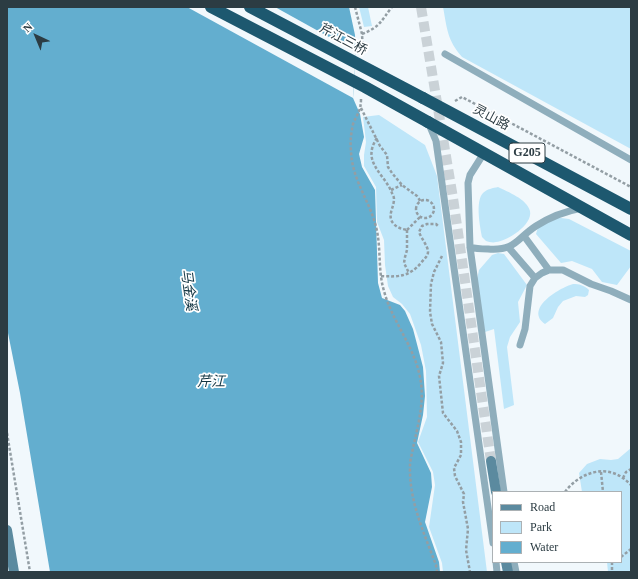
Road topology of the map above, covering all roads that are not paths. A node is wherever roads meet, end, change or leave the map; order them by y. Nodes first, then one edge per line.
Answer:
1 (211, 7) edge
2 (250, 7) edge
3 (445, 54) dead end
4 (423, 98) joint
5 (428, 122) junction
6 (484, 153) junction
7 (631, 160) edge
8 (582, 208) junction
9 (631, 209) edge
10 (631, 235) edge
11 (524, 236) junction
12 (470, 247) junction
13 (509, 248) junction
14 (549, 270) junction
15 (535, 278) junction
16 (631, 300) edge
17 (520, 345) dead end
18 (491, 461) tunnel mouth
19 (496, 491) edge
20 (504, 491) edge
21 (7, 530) edge
22 (492, 536) edge
23 (14, 572) edge

1 - 5 highway, bridge
2 - 4 highway, 芹江三桥 / G205, bridge
3 - 7 lane
4 - 9 highway, 灵山路 / G205
5 - 6 highway
5 - 22 lane
6 - 8 highway
6 - 12 lane
8 - 10 highway
8 - 11 lane
11 - 13 lane
11 - 14 lane
12 - 13 lane
12 - 20 lane
13 - 15 lane
14 - 15 lane
14 - 16 lane
15 - 17 lane
18 - 19 street
21 - 23 street

